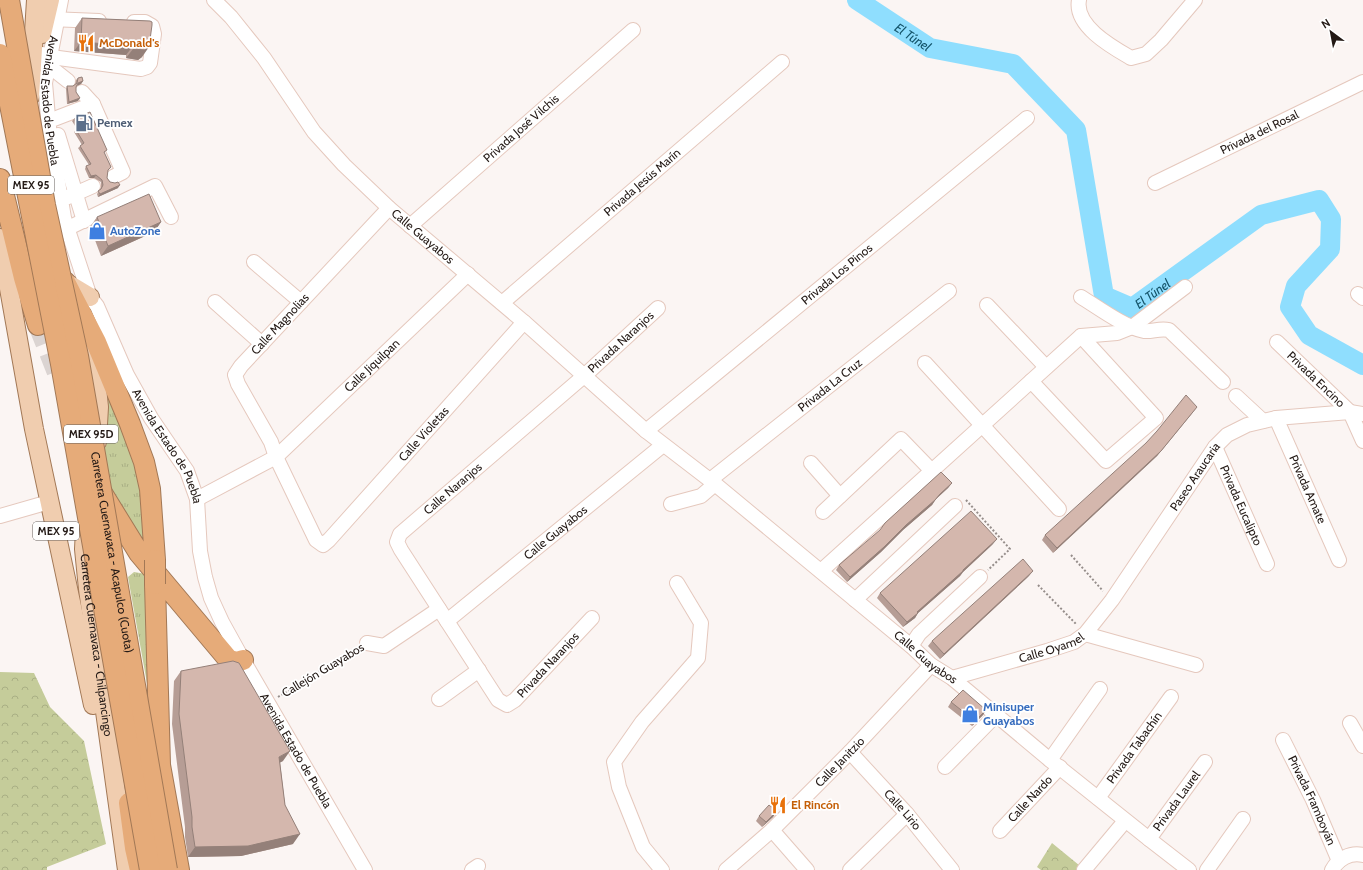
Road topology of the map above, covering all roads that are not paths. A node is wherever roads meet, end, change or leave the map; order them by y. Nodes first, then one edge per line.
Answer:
1 (9, 0) edge
2 (36, 0) edge
3 (50, 0) edge
4 (61, 0) edge
5 (214, 0) edge
6 (1194, 0) edge
7 (1078, 4) edge
8 (52, 19) junction
9 (633, 30) dead end
10 (0, 54) edge
11 (44, 59) junction
12 (782, 62) dead end
13 (68, 81) dead end
14 (38, 82) junction
15 (1363, 82) edge
16 (82, 92) dead end
17 (93, 104) junction
18 (1027, 118) dead end
19 (54, 119) junction
20 (54, 136) junction
21 (28, 146) junction
22 (113, 177) dead end
23 (0, 179) edge
24 (1155, 183) dead end
25 (93, 186) dead end
26 (76, 194) junction
27 (61, 200) junction
28 (389, 208) junction
29 (37, 210) junction
30 (171, 217) dead end
31 (84, 221) junction
32 (410, 226) junction
33 (68, 229) junction
34 (0, 238) edge
35 (47, 238) junction
36 (254, 262) dead end
37 (468, 274) junction
38 (65, 282) junction
39 (1185, 287) dead end
40 (949, 291) dead end
41 (90, 297) junction
42 (1080, 297) dead end
43 (215, 302) dead end
44 (301, 302) junction
45 (502, 303) junction
46 (987, 305) dead end
47 (658, 308) dead end
48 (524, 322) junction
49 (38, 325) tunnel mouth
50 (1132, 327) junction
51 (1081, 336) junction
52 (1277, 342) dead end
53 (262, 344) junction
54 (925, 363) dead end
55 (1046, 367) junction
56 (584, 376) junction
57 (1031, 381) junction
58 (1222, 382) dead end
59 (1236, 396) dead end
60 (1356, 413) edge
61 (1269, 419) junction
62 (982, 425) junction
63 (646, 431) junction
64 (1363, 441) edge
65 (663, 445) junction
66 (1215, 447) junction
67 (276, 457) junction
68 (811, 463) dead end
69 (931, 470) junction
70 (713, 482) junction
71 (840, 496) junction
72 (197, 499) junction
73 (49, 502) junction
74 (671, 504) dead end
75 (955, 506) road end
76 (1059, 509) dead end
77 (822, 512) dead end
78 (0, 516) edge
79 (1339, 560) dead end
80 (1267, 564) dead end
81 (821, 571) junction
82 (980, 577) road end
83 (677, 583) dead end
84 (855, 600) junction
85 (439, 609) junction
86 (592, 618) dead end
87 (447, 621) junction
88 (1085, 634) junction
89 (367, 643) road end
90 (911, 646) junction
91 (243, 660) junction
92 (931, 665) junction
93 (1196, 665) dead end
94 (479, 670) junction
95 (952, 678) junction
96 (1100, 689) dead end
97 (1170, 697) dead end
98 (439, 699) dead end
99 (996, 716) junction
100 (1350, 723) dead end
101 (1283, 740) dead end
102 (1363, 746) edge
103 (850, 752) junction
104 (1205, 762) dead end
105 (1055, 764) junction
106 (945, 767) dead end
107 (1098, 798) junction
108 (907, 814) junction
109 (1243, 819) dead end
110 (1125, 820) junction
111 (121, 823) junction
112 (772, 830) junction
113 (1000, 831) dead end
114 (1149, 840) junction
115 (1363, 855) edge
116 (1335, 865) edge
117 (127, 870) edge
118 (140, 870) edge
119 (150, 870) edge
120 (167, 870) edge
121 (179, 870) edge
122 (365, 870) edge
123 (662, 870) edge
124 (726, 870) edge
125 (807, 870) edge
126 (850, 870) edge
127 (952, 870) edge
128 (1084, 870) edge
129 (1189, 870) edge
130 (1207, 870) edge

1 - 120 highway, Carretera Cuernavaca - Acapulco (Cuota) / MEX 95D, bridge
2 - 14 main road, Carretera Cuernavaca - Chilpancingo / MEX 95
3 - 8 main road, MEX 95
4 - 8 street, Avenida Estado de Puebla
5 - 28 street, Calle Guayabos
6 - 7 street
8 - 11 main road, MEX 95
8 - 11 street
9 - 32 street, Privada José Vilchis
10 - 119 highway, Carretera Cuernavaca - Acapulco (Cuota) / MEX 95D, bridge
11 - 13 street
11 - 14 main road, MEX 95
12 - 45 street, Privada Jesús Marín
14 - 19 street
14 - 20 street, Avenida Estado de Puebla
14 - 21 main road, Carretera Cuernavaca - Chilpancingo / MEX 95
15 - 24 street, Privada del Rosal
16 - 17 street
17 - 19 street
17 - 22 street
18 - 63 street, Privada Los Pinos
19 - 20 street
20 - 21 street
20 - 26 street
20 - 27 street, Avenida Estado de Puebla
21 - 29 main road, Carretera Cuernavaca - Chilpancingo / MEX 95
23 - 49 highway
25 - 26 street
26 - 27 street
26 - 31 street
27 - 29 street
27 - 33 street, Avenida Estado de Puebla
28 - 32 street, Calle Guayabos
28 - 44 street, Calle Magnolias
29 - 35 main road, Carretera Cuernavaca - Chilpancingo / MEX 95
30 - 31 street
31 - 33 street
32 - 37 street, Calle Guayabos
33 - 35 street
33 - 41 street, Avenida Estado de Puebla
34 - 73 main road, Carretera Cuernavaca - Chilpancingo / MEX 95
35 - 38 main road, Carretera Cuernavaca - Chilpancingo / MEX 95
36 - 44 street
37 - 45 street, Calle Guayabos
37 - 67 street, Calle Jiquilpan
38 - 41 main road
38 - 111 main road, Carretera Cuernavaca - Chilpancingo / MEX 95
38 - 121 highway, bridge
39 - 50 street
40 - 70 street, Privada La Cruz
41 - 72 street, Avenida Estado de Puebla
42 - 50 street
43 - 53 street
44 - 53 street, Calle Magnolias
45 - 48 street, Calle Guayabos
46 - 55 street
47 - 56 street, Privada Naranjos
48 - 56 street, Calle Guayabos
48 - 67 street, Calle Violetas
50 - 51 street
50 - 58 street
51 - 55 street
51 - 57 street
52 - 60 street, Privada Encino
53 - 67 street, Calle Magnolias
54 - 62 street
55 - 57 street
56 - 63 street, Calle Guayabos
56 - 85 street, Calle Naranjos
57 - 62 street
59 - 61 street
60 - 61 street, Paseo Araucaria
60 - 64 street, Privada Encino
61 - 66 street, Paseo Araucaria
61 - 79 street, Privada Amate
62 - 69 street
62 - 76 street
63 - 65 street, Calle Guayabos
65 - 70 street, Calle Guayabos
65 - 87 street, Calle Guayabos
66 - 80 street, Privada Eucalipto
66 - 88 street, Paseo Araucaria
67 - 72 street, Calle Jiquilpan
68 - 71 street
69 - 71 street
69 - 81 street
70 - 74 street, Privada La Cruz
70 - 81 street, Calle Guayabos
71 - 77 street
72 - 91 street, Avenida Estado de Puebla
73 - 78 street
73 - 111 main road, Carretera Cuernavaca - Chilpancingo / MEX 95
75 - 84 street
81 - 84 street, Calle Guayabos
82 - 90 street
83 - 123 street
84 - 90 street, Calle Guayabos
85 - 87 street, Calle Naranjos
85 - 89 street, Callejón Guayabos
86 - 94 street, Privada Naranjos
87 - 94 street, Privada Naranjos
88 - 93 street, Calle Oyamel
88 - 95 street, Calle Oyamel
90 - 92 street, Calle Guayabos
91 - 118 highway
91 - 122 street, Avenida Estado de Puebla
92 - 95 street, Calle Guayabos
92 - 103 street, Calle Janitzio
94 - 98 street
95 - 99 street, Calle Guayabos
96 - 105 street, Calle Nardo
97 - 107 street, Privada Tabachín
99 - 105 street, Calle Guayabos
99 - 106 street
100 - 102 street
101 - 116 street, Privada Framboyán
103 - 108 street, Calle Lirio
103 - 112 street, Calle Janitzio
104 - 114 street, Privada Laurel
105 - 107 street, Calle Guayabos
105 - 113 street, Calle Nardo
107 - 110 street, Calle Guayabos
108 - 126 street
108 - 127 street, Calle Lirio
109 - 130 street
110 - 114 street, Calle Guayabos
110 - 128 street
111 - 117 main road, Carretera Cuernavaca - Chilpancingo / MEX 95
112 - 124 street, Calle Janitzio
112 - 125 street
114 - 129 street, Calle Guayabos
115 - 116 street

